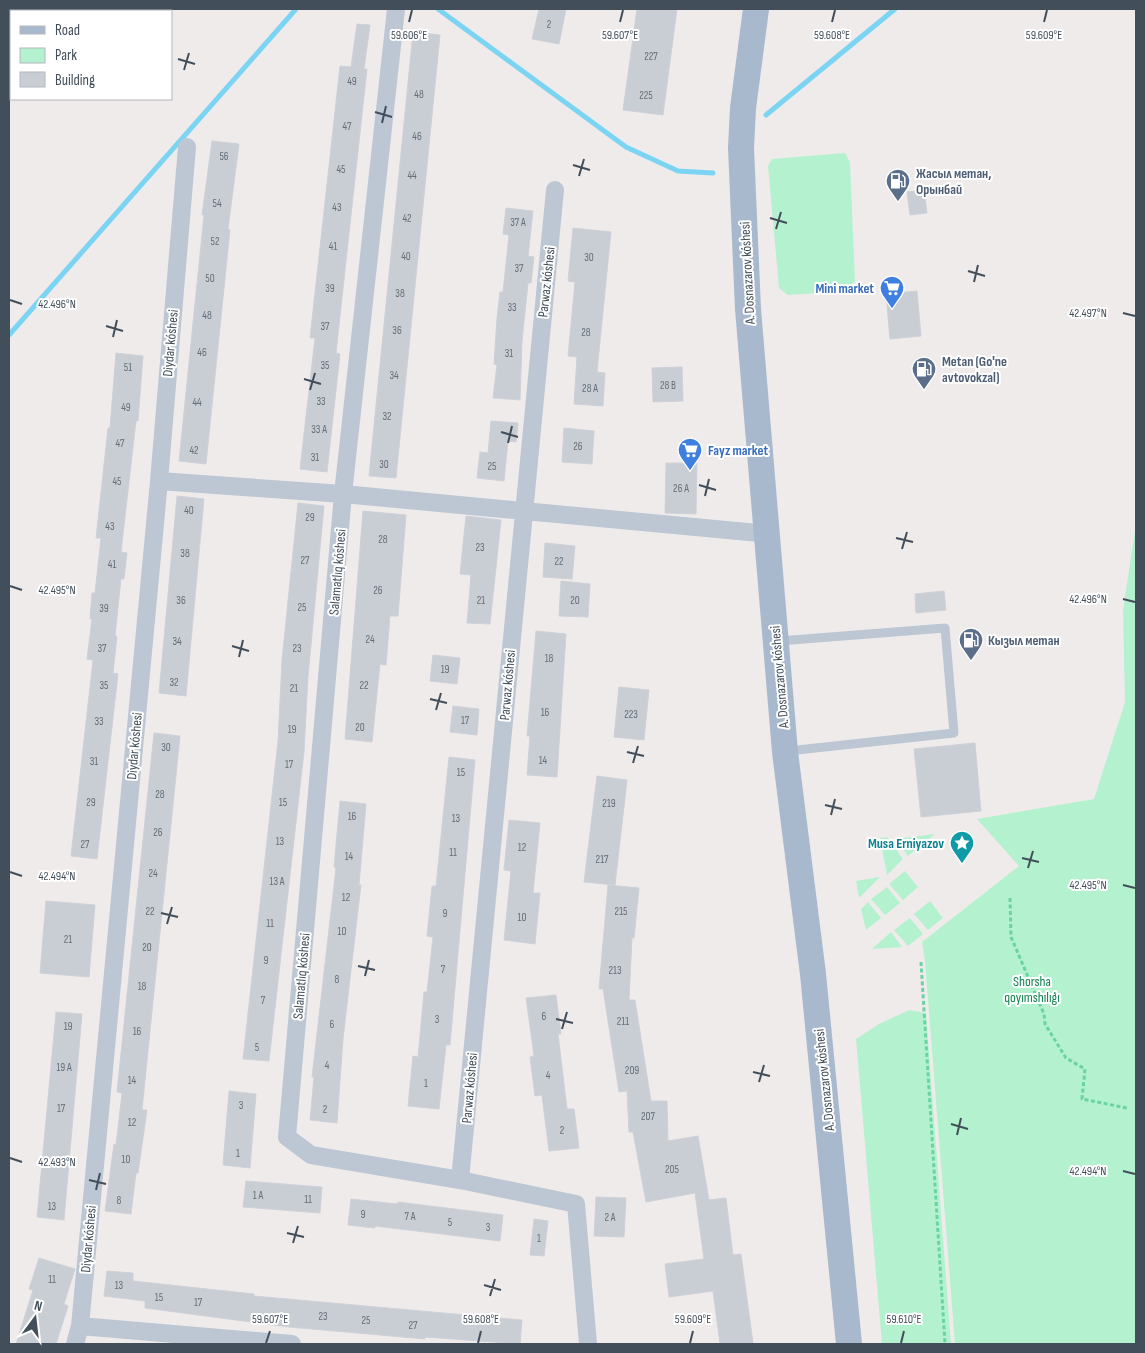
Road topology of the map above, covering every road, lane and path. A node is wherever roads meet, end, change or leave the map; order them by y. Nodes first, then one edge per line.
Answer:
1 (396, 9) edge
2 (756, 9) edge
3 (187, 147) dead end
4 (555, 190) dead end
5 (159, 480) junction
6 (344, 494) junction
7 (523, 511) junction
8 (769, 534) junction
9 (776, 641) junction
10 (785, 752) junction
11 (1010, 898) dead end
12 (921, 962) dead end
13 (1127, 1108) dead end
14 (460, 1180) junction
15 (80, 1326) junction
16 (75, 1344) edge
17 (292, 1344) edge
18 (588, 1344) edge
19 (849, 1344) edge
20 (945, 1344) edge

1 - 6 street, Salamatlıq kóshesi
2 - 8 main road, A. Dosnazarov kóshesi
3 - 5 street, Diydar kóshesi
4 - 7 street, Parwaz kóshesi
5 - 6 street
5 - 15 street, Diydar kóshesi
6 - 7 street
6 - 14 street, Salamatlıq kóshesi
7 - 8 street
7 - 14 street, Parwaz kóshesi
8 - 9 main road, A. Dosnazarov kóshesi
9 - 10 main road, A. Dosnazarov kóshesi
9 - 10 lane
10 - 19 main road, A. Dosnazarov kóshesi
11 - 13 path
12 - 20 path
14 - 18 street
15 - 16 street, Diydar kóshesi
15 - 17 street

